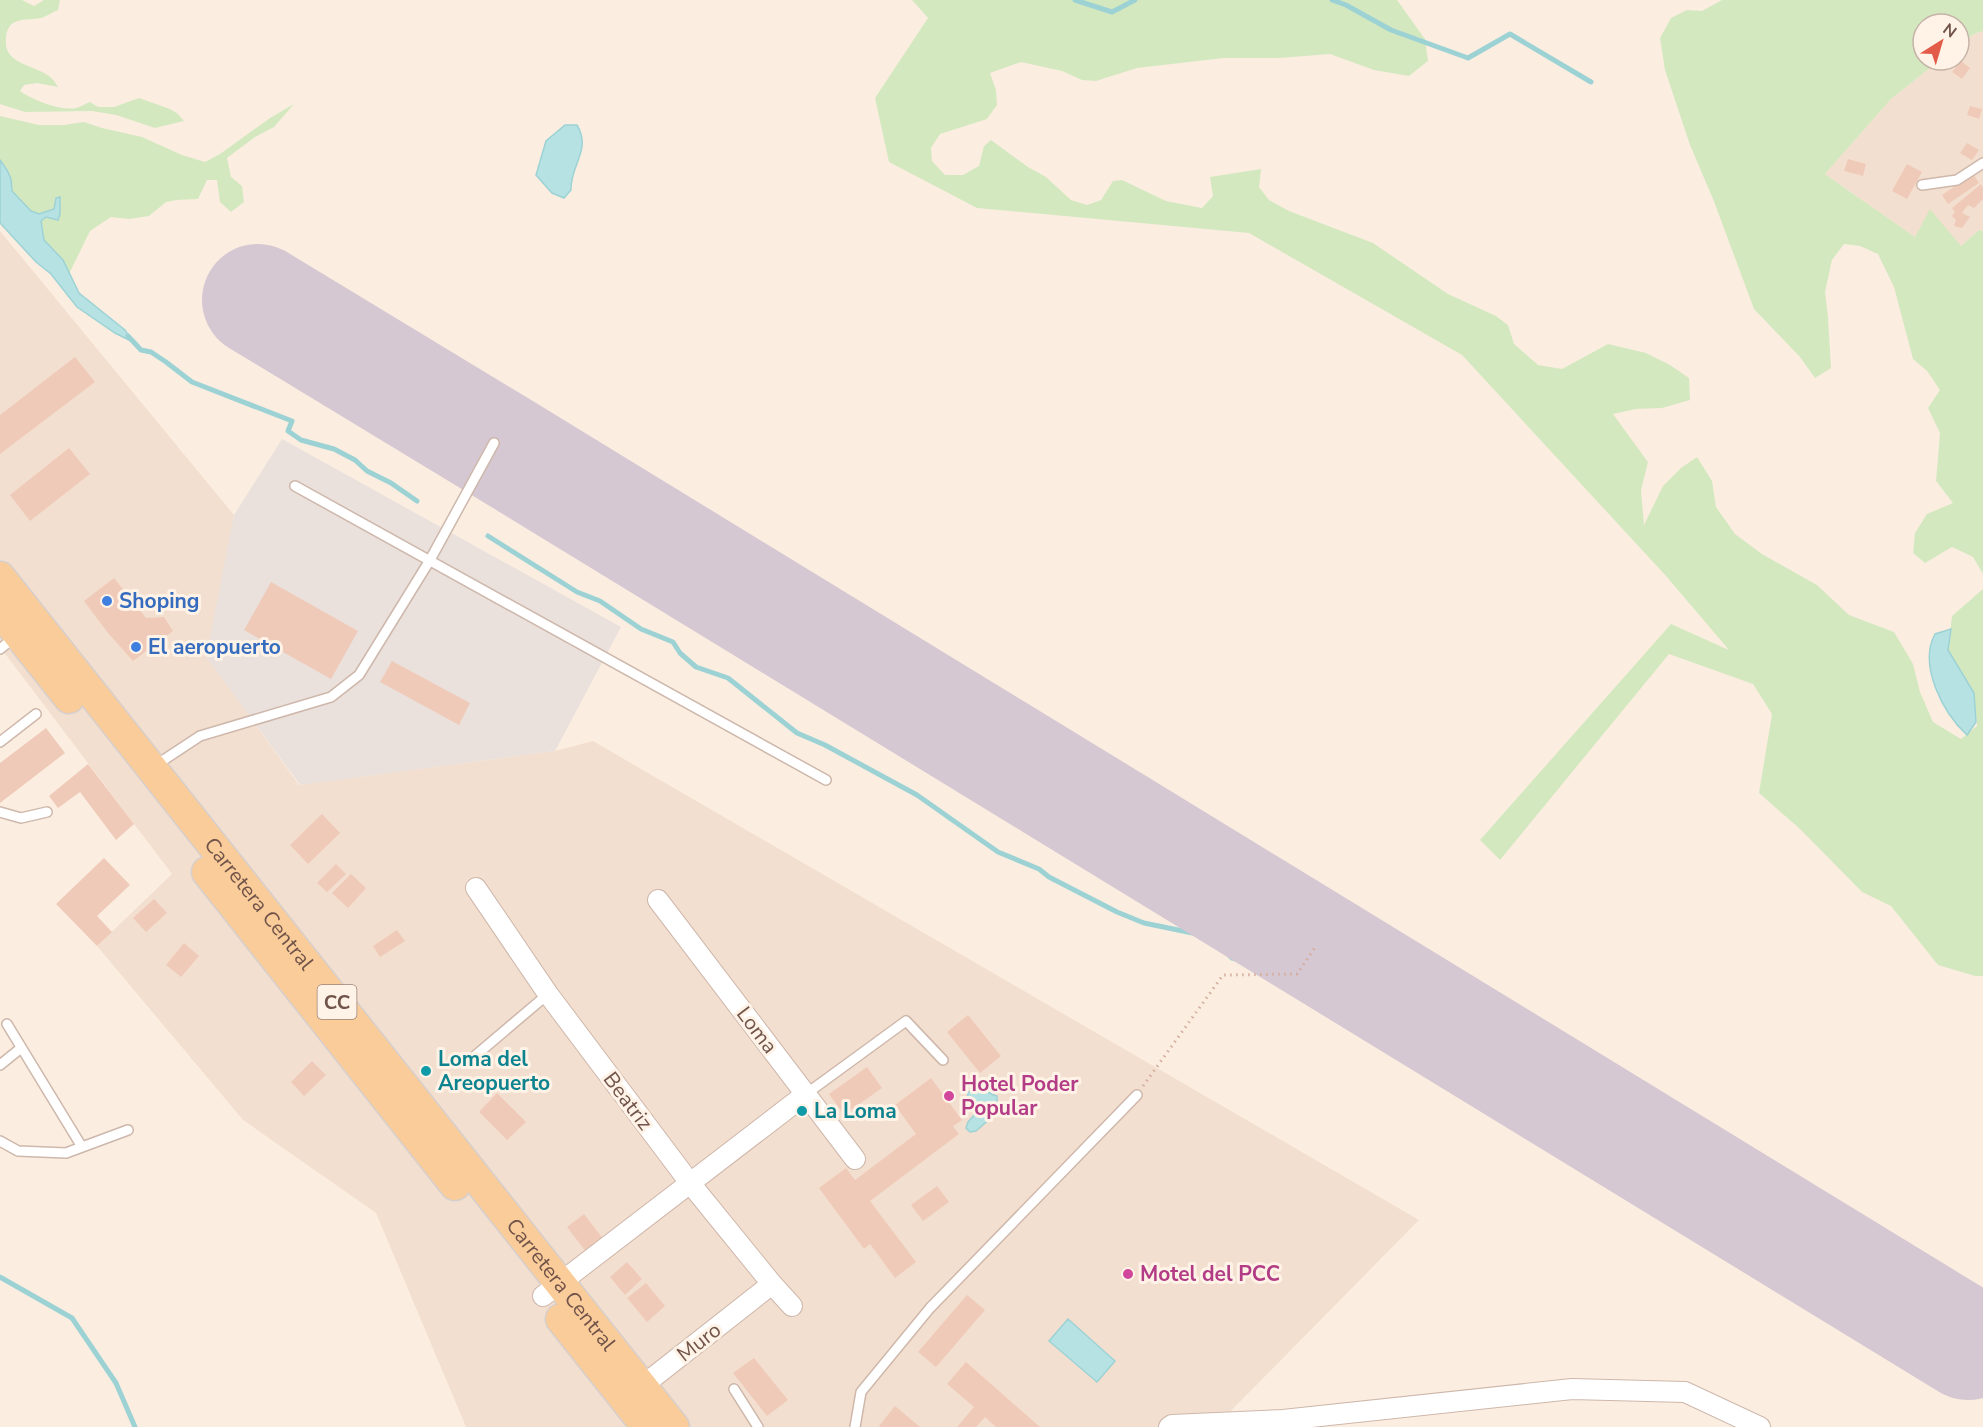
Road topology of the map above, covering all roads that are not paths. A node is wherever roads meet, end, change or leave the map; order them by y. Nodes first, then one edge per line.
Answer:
1 (1983, 163) edge
2 (1922, 185) dead end
3 (494, 443) dead end
4 (295, 486) dead end
5 (430, 560) junction
6 (0, 577) edge
7 (13, 629) edge
8 (36, 714) dead end
9 (0, 742) edge
10 (143, 774) junction
11 (826, 780) dead end
12 (0, 812) edge
13 (47, 812) dead end
14 (476, 888) dead end
15 (658, 900) dead end
16 (548, 994) junction
17 (7, 1024) dead end
18 (21, 1048) junction
19 (943, 1060) dead end
20 (469, 1061) dead end
21 (0, 1065) edge
22 (806, 1094) junction
23 (1137, 1095) road end
24 (128, 1130) dead end
25 (0, 1142) edge
26 (82, 1147) junction
27 (855, 1160) dead end
28 (690, 1183) junction
29 (772, 1284) junction
30 (552, 1289) junction
31 (792, 1306) dead end
32 (734, 1389) dead end
33 (634, 1393) junction
34 (647, 1427) edge
35 (674, 1427) edge
36 (758, 1427) edge
37 (855, 1427) edge
38 (1169, 1427) edge
39 (1760, 1427) edge

1 - 2 lane
3 - 5 lane
4 - 5 lane
5 - 10 lane
5 - 11 lane
6 - 7 main road, Carretera Central / CC
7 - 10 main road, Carretera Central / CC
8 - 9 lane
10 - 30 main road, Carretera Central / CC
12 - 13 lane
14 - 16 street, Beatriz
15 - 22 street, Loma
16 - 20 lane
16 - 28 street, Beatriz
17 - 18 lane
18 - 21 lane
18 - 26 lane
19 - 22 lane
22 - 27 street, Loma
22 - 28 street
23 - 37 lane
24 - 26 lane
25 - 26 lane
28 - 29 street, Beatriz
28 - 30 street
29 - 31 street, Beatriz
29 - 33 street, Muro
30 - 33 main road, Carretera Central / CC
32 - 36 lane
33 - 34 main road, Carretera Central / CC
33 - 35 main road, Carretera Central / CC
38 - 39 street

